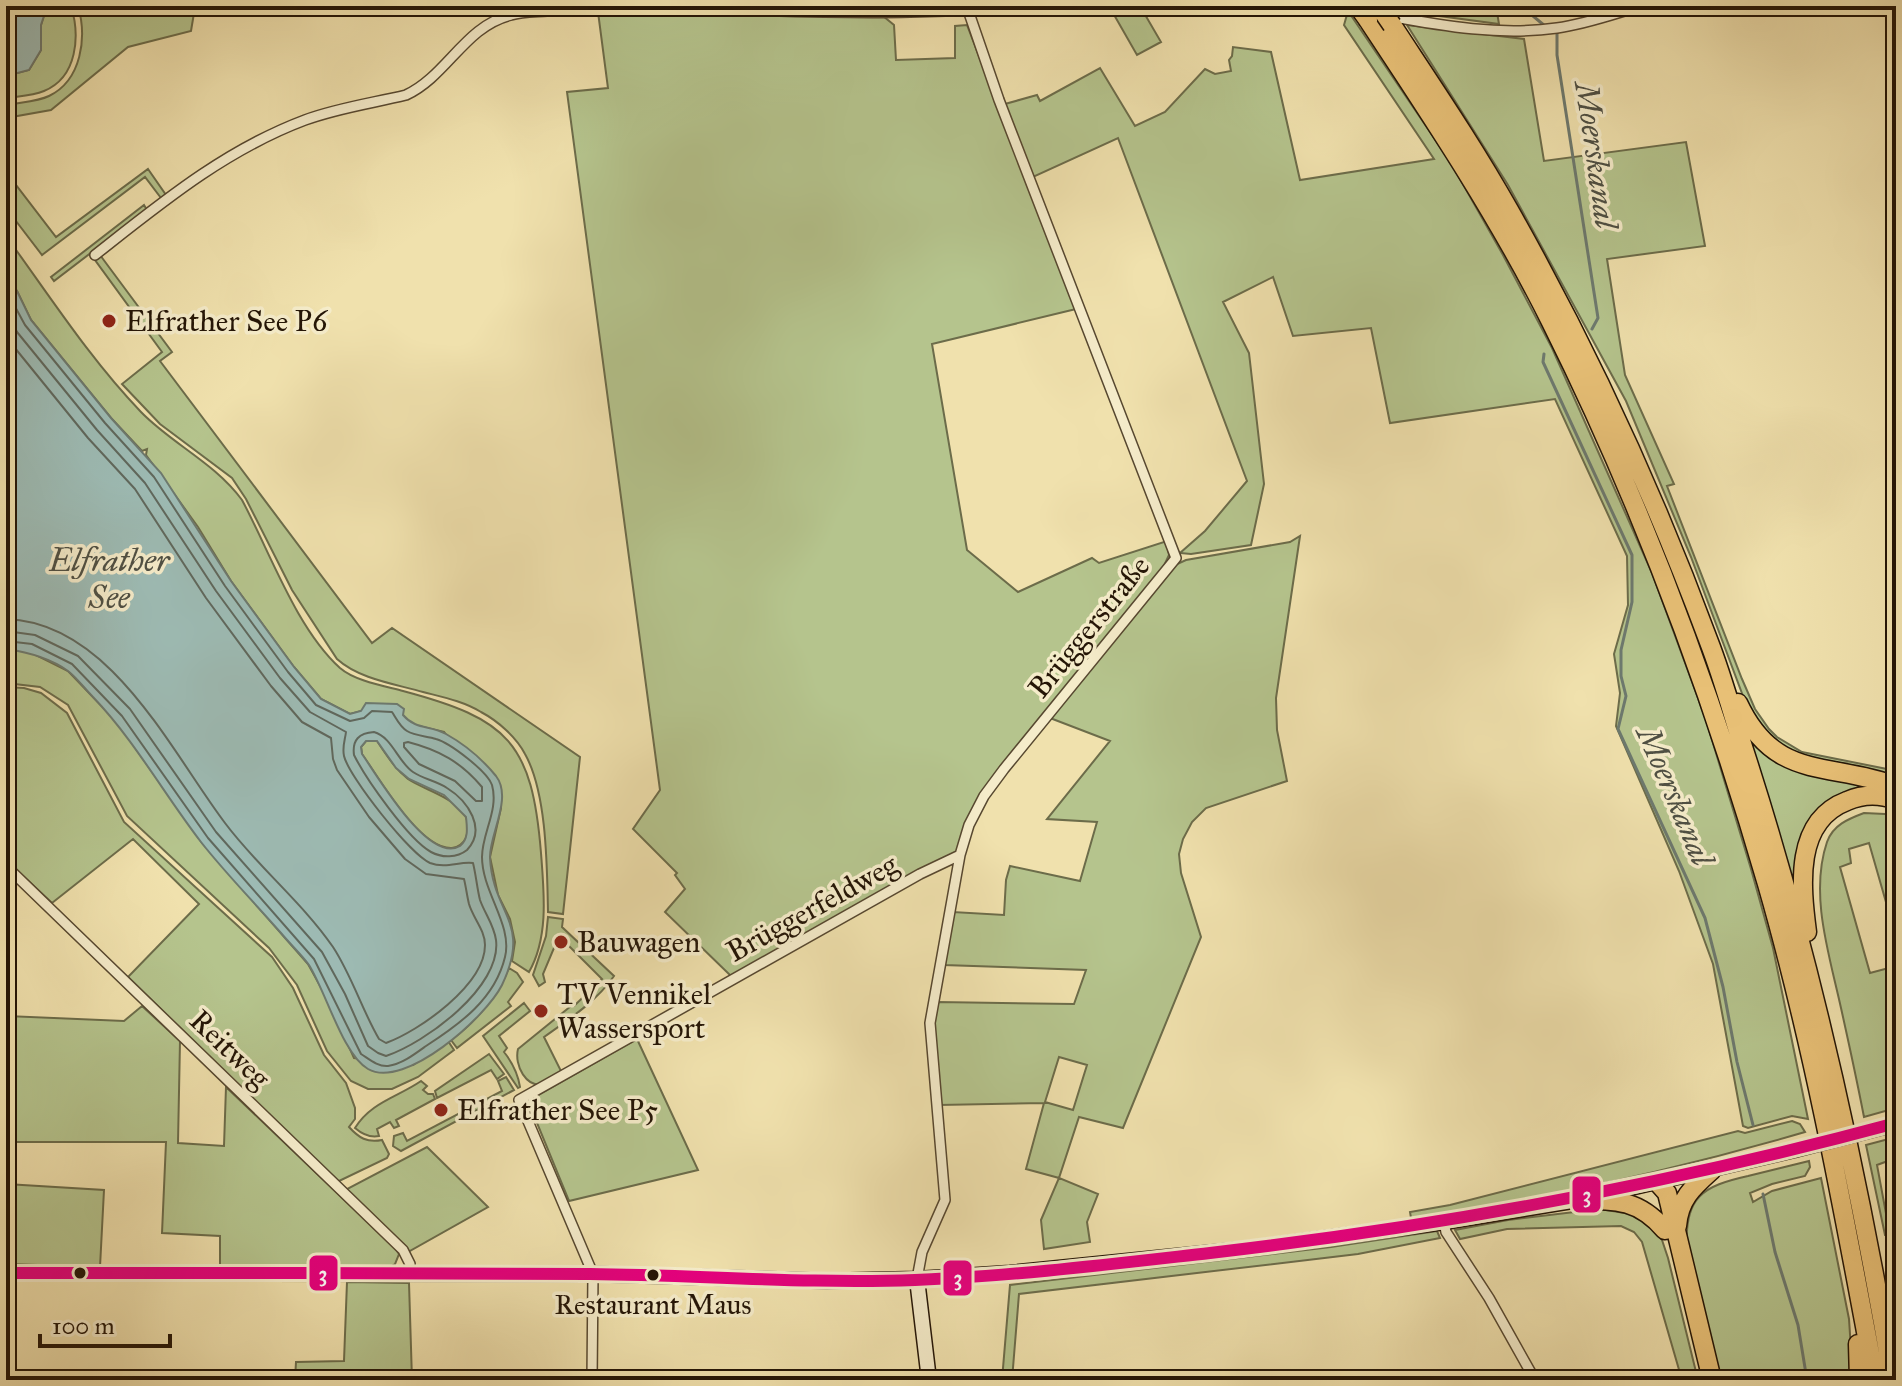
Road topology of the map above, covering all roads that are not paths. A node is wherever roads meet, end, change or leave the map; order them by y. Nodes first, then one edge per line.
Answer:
1 (1020, 6) edge
2 (1333, 6) edge
3 (1641, 6) edge
4 (968, 10) junction
5 (1371, 10) edge
6 (95, 255) dead end
7 (1710, 644) junction
8 (1896, 786) edge
9 (1896, 800) edge
10 (960, 855) junction
11 (6, 866) edge
12 (1820, 1025) junction
13 (1889, 1125) edge
14 (1712, 1170) junction
15 (1658, 1183) junction
16 (1578, 1200) junction
17 (1444, 1222) junction
18 (1671, 1233) junction
19 (1852, 1254) junction
20 (6, 1273) edge
21 (410, 1274) junction
22 (593, 1274) junction
23 (917, 1279) junction
24 (6, 1377) edge
25 (128, 1380) edge
26 (592, 1380) edge
27 (929, 1380) edge
28 (1535, 1380) edge
29 (1705, 1380) edge
30 (1712, 1380) edge
31 (1859, 1380) edge
32 (1875, 1380) edge
33 (1893, 1380) edge

1 - 4 street
2 - 3 street
4 - 6 street
4 - 10 street, Brüggerstraße
5 - 7 highway, bridge
5 - 19 highway
7 - 8 highway
7 - 12 highway
9 - 12 highway
10 - 22 street, Brüggerfeldweg
10 - 23 street, Brüggerstraße
11 - 21 street, Reitweg
12 - 33 highway
13 - 14 main road, bridge
14 - 15 main road
14 - 18 highway
15 - 16 main road
15 - 18 highway
16 - 17 main road
16 - 18 highway
17 - 23 main road
17 - 28 street
18 - 29 highway
18 - 30 highway
19 - 31 highway
19 - 32 highway
20 - 21 main road
21 - 22 main road
22 - 23 main road
22 - 26 street
23 - 27 main road
24 - 25 street

